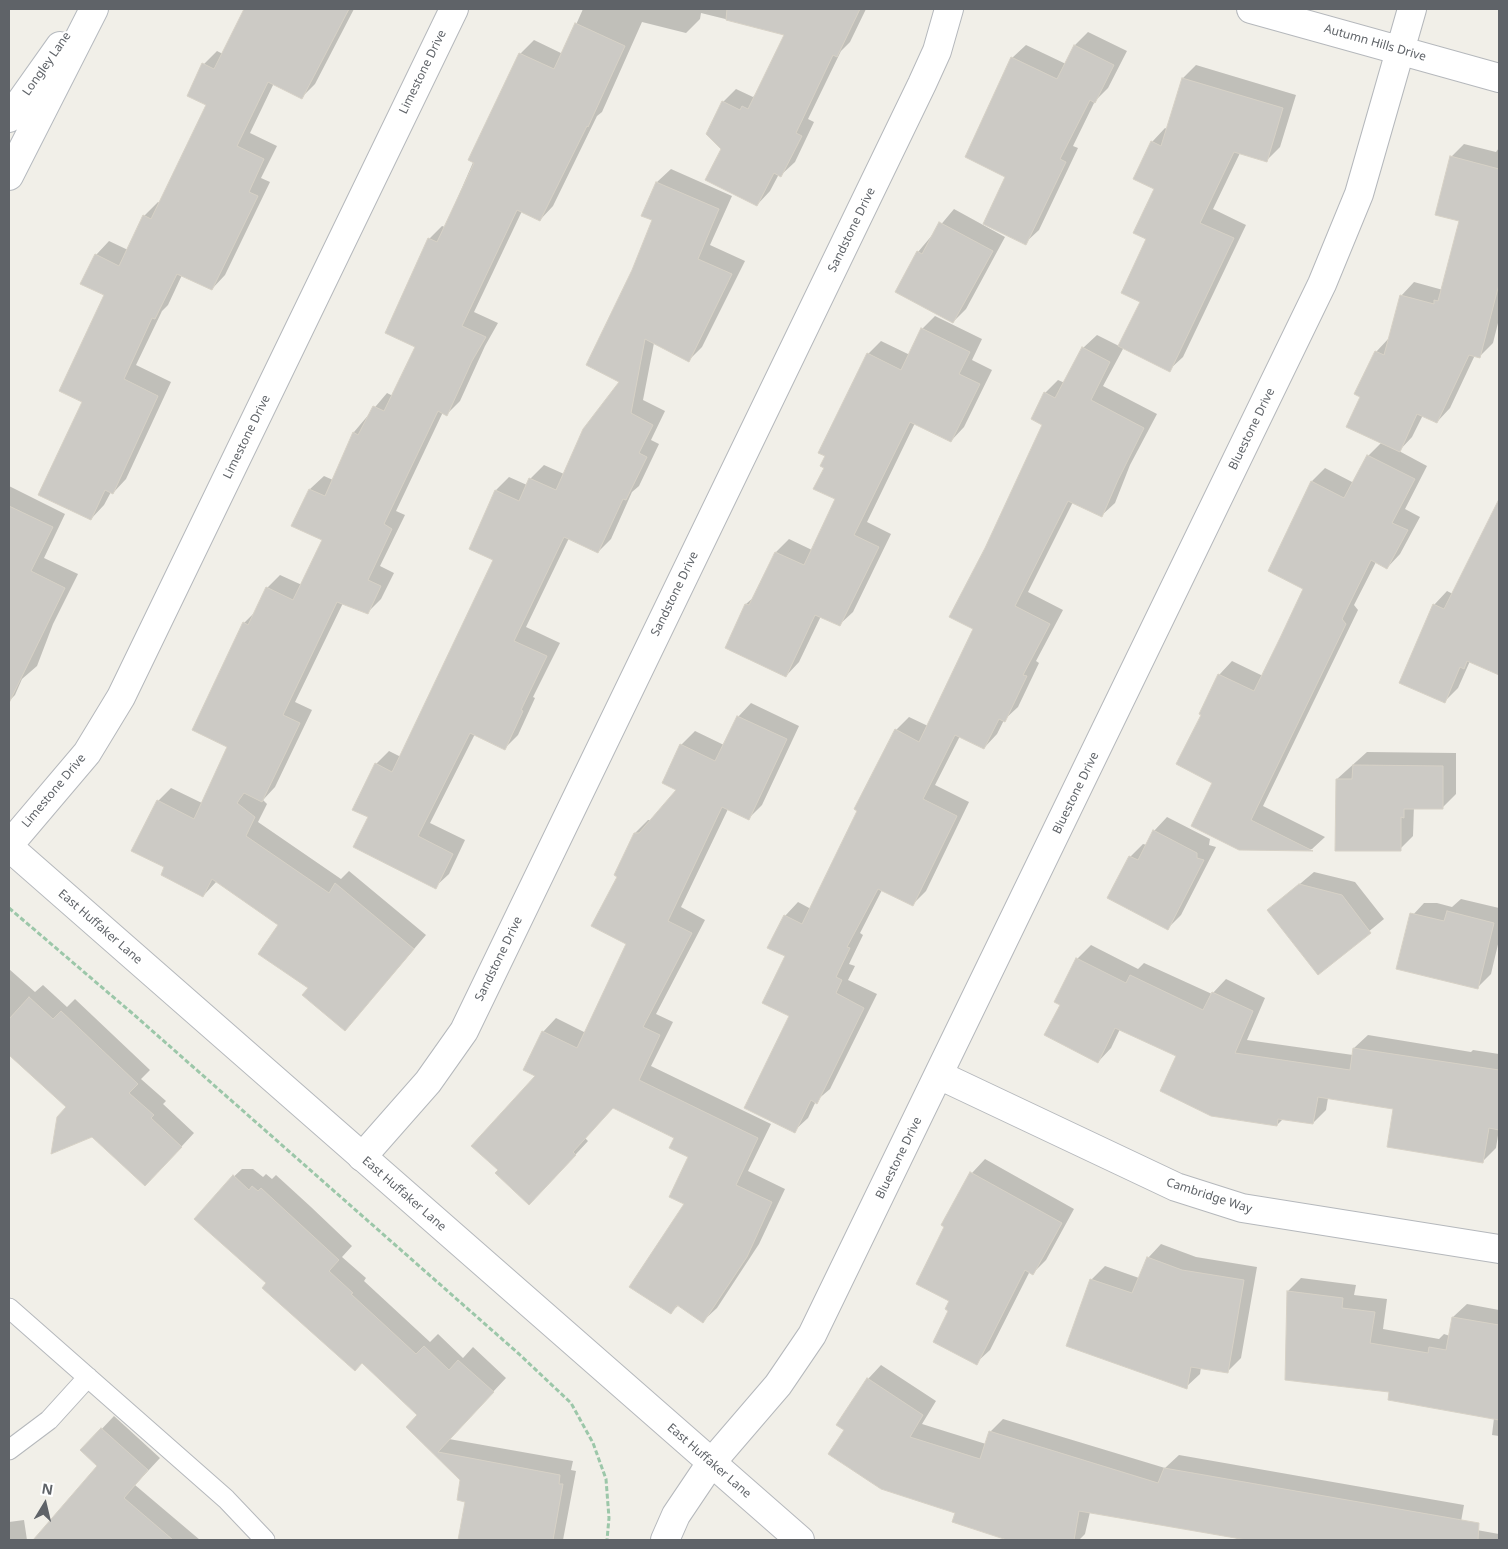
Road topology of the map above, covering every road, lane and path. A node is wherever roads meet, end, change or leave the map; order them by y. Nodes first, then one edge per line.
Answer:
1 (85, 9) edge
2 (94, 9) edge
3 (454, 9) edge
4 (949, 9) edge
5 (1251, 9) edge
6 (1412, 9) edge
7 (1401, 50) junction
8 (1499, 78) edge
9 (9, 118) edge
10 (9, 176) edge
11 (9, 846) edge
12 (9, 908) edge
13 (940, 1075) junction
14 (362, 1157) junction
15 (1499, 1250) edge
16 (9, 1308) edge
17 (88, 1377) junction
18 (9, 1450) edge
19 (711, 1463) junction
20 (265, 1540) edge
21 (607, 1540) edge
22 (665, 1540) edge
23 (800, 1540) edge

1 - 9 street, Longley Lane
2 - 10 street
3 - 11 street, Limestone Drive
4 - 14 street, Sandstone Drive
5 - 7 street, Autumn Hills Drive
6 - 7 street, Bluestone Drive
7 - 8 street, Autumn Hills Drive
7 - 13 street, Bluestone Drive
11 - 14 street, East Huffaker Lane
12 - 21 path
13 - 15 street, Cambridge Way
13 - 19 street, Bluestone Drive
14 - 19 street, East Huffaker Lane
16 - 17 lane
17 - 18 lane
17 - 20 lane
19 - 22 street, Bluestone Drive
19 - 23 street, East Huffaker Lane

